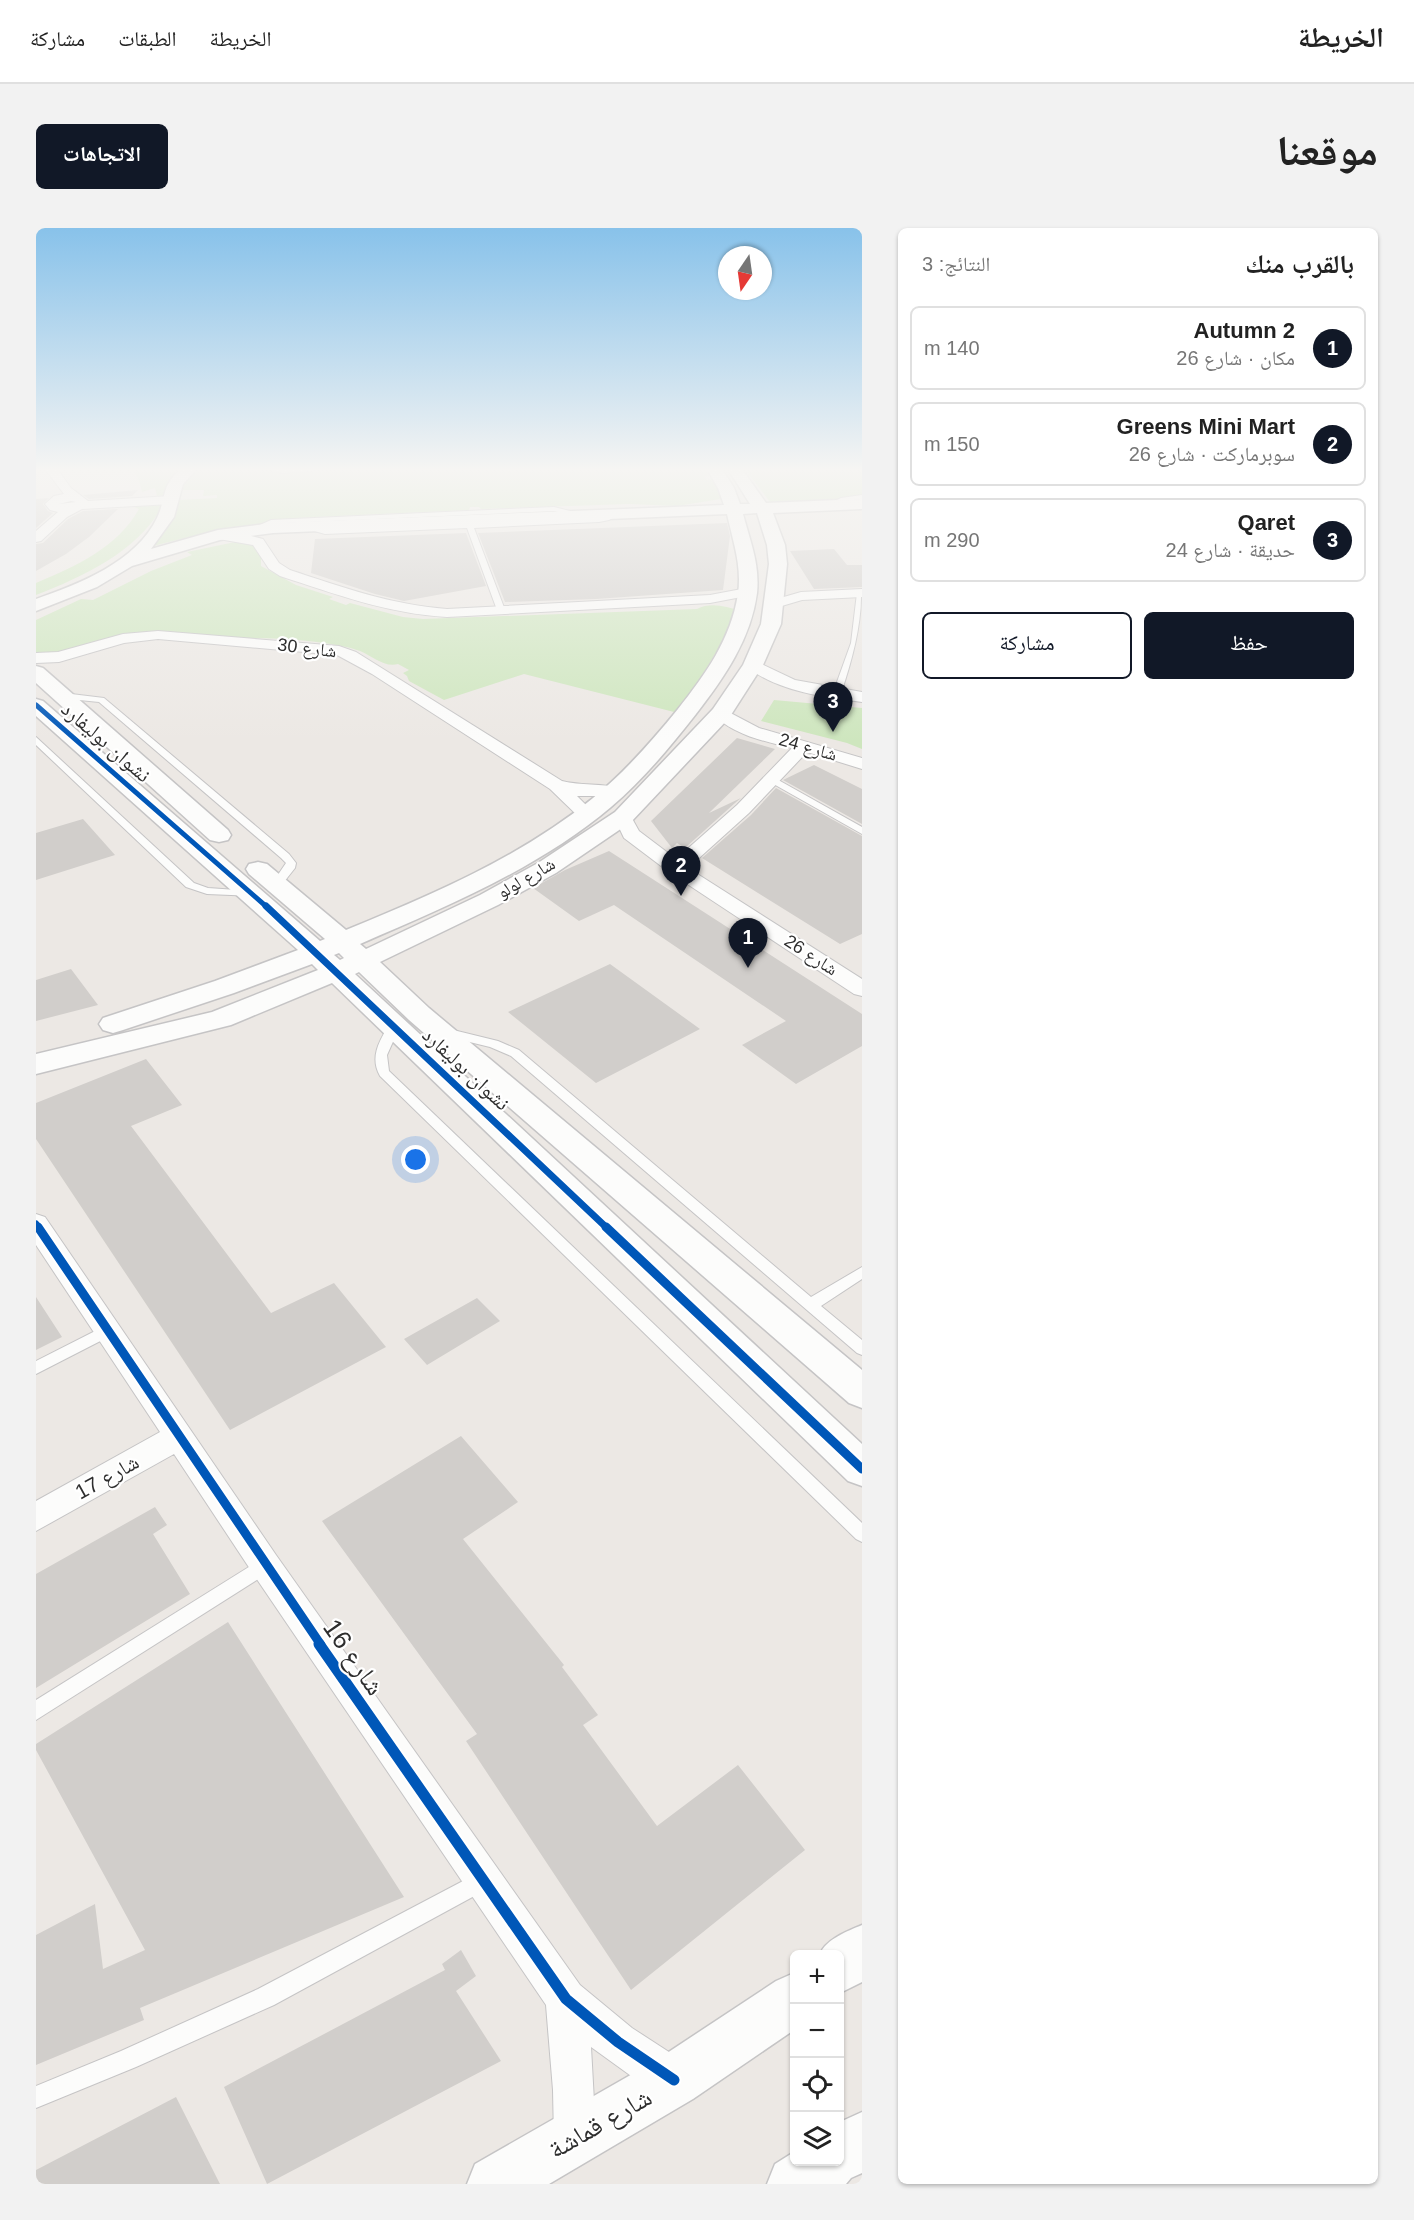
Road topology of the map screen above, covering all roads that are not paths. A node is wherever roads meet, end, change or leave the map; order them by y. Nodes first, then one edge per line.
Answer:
1 (127, 560) edge
2 (133, 560) edge
3 (269, 560) edge
4 (483, 560) edge
5 (747, 560) edge
6 (778, 560) edge
7 (124, 563) junction
8 (776, 593) junction
9 (862, 593) edge
10 (746, 602) junction
11 (36, 605) edge
12 (501, 610) junction
13 (753, 665) junction
14 (37, 668) edge
15 (784, 682) junction
16 (741, 685) junction
17 (837, 693) junction
18 (63, 696) junction
19 (862, 697) edge
20 (36, 705) edge
21 (722, 713) junction
22 (754, 732) junction
23 (702, 734) junction
24 (36, 740) edge
25 (804, 745) junction
26 (862, 764) edge
27 (773, 780) junction
28 (556, 785) junction
29 (614, 792) junction
30 (587, 815) junction
31 (623, 817) junction
32 (862, 831) edge
33 (592, 838) junction
34 (640, 841) junction
35 (676, 868) junction
36 (276, 885) junction
37 (252, 894) junction
38 (274, 913) junction
39 (427, 931) junction
40 (339, 957) junction
41 (250, 979) junction
42 (859, 983) edge
43 (416, 1023) junction
44 (36, 1045) edge
45 (36, 1064) edge
46 (36, 1224) edge
47 (862, 1272) edge
48 (811, 1305) junction
49 (109, 1330) junction
50 (862, 1349) edge
51 (36, 1368) edge
52 (862, 1392) edge
53 (178, 1437) junction
54 (862, 1469) edge
55 (36, 1517) edge
56 (862, 1534) edge
57 (265, 1565) junction
58 (36, 1710) edge
59 (483, 1880) junction
60 (862, 1950) edge
61 (844, 1964) edge
62 (566, 1999) junction
63 (790, 2002) edge
64 (674, 2080) junction
65 (36, 2097) edge
66 (575, 2138) junction
67 (862, 2140) edge
68 (844, 2152) edge
69 (824, 2166) edge
70 (495, 2184) edge
71 (795, 2184) edge

1 - 7 street
2 - 7 street
3 - 12 street
4 - 12 lane
5 - 10 street, شارع لولو
6 - 8 street, شارع لولو
7 - 11 street
8 - 9 street
8 - 13 street, شارع لولو
9 - 17 lane
10 - 12 street
10 - 29 street, شارع لولو
13 - 15 street
13 - 16 street, شارع لولو
14 - 18 street, نشوان بوليفارد
14 - 28 street, شارع 30
15 - 16 street
15 - 17 street
16 - 21 street, شارع لولو
17 - 19 street
18 - 36 street, نشوان بوليفارد
18 - 36 lane
20 - 37 street, نشوان بوليفارد
21 - 22 street, شارع 24
21 - 23 street, شارع لولو
22 - 23 street, شارع 24
22 - 25 street, شارع 24
23 - 31 street, شارع لولو
24 - 37 lane
25 - 26 street, شارع 24
25 - 27 street
27 - 32 lane
27 - 35 street
28 - 29 street, شارع 30
28 - 30 street, شارع 30
29 - 30 street, شارع لولو
30 - 40 street, شارع لولو
31 - 33 street, شارع لولو
31 - 34 street, شارع 26
33 - 34 street
33 - 39 street, شارع لولو
34 - 35 street, شارع 26
35 - 42 street, شارع 26
36 - 40 street, نشوان بوليفارد
37 - 38 street, نشوان بوليفارد
38 - 40 street, نشوان بوليفارد
38 - 41 street
39 - 40 street, شارع لولو
39 - 43 street
40 - 41 street, شارع لولو
40 - 43 street, نشوان بوليفارد
40 - 45 street, شارع لولو
41 - 44 street, شارع لولو
43 - 48 lane
43 - 52 street, نشوان بوليفارد
43 - 54 street, نشوان بوليفارد
43 - 56 lane
46 - 49 street, شارع 16
47 - 48 lane
48 - 50 lane
49 - 51 lane
49 - 53 street, شارع 16
53 - 55 street, شارع 17
53 - 57 street, شارع 16
57 - 58 lane
57 - 59 street, شارع 16
59 - 62 street, شارع 16
59 - 65 lane
60 - 61 street
62 - 64 street, شارع 16
62 - 66 street, شارع 16
63 - 64 street, شارع قماشة
64 - 66 street, شارع قماشة
66 - 70 street, شارع قماشة
67 - 68 street
69 - 71 street

